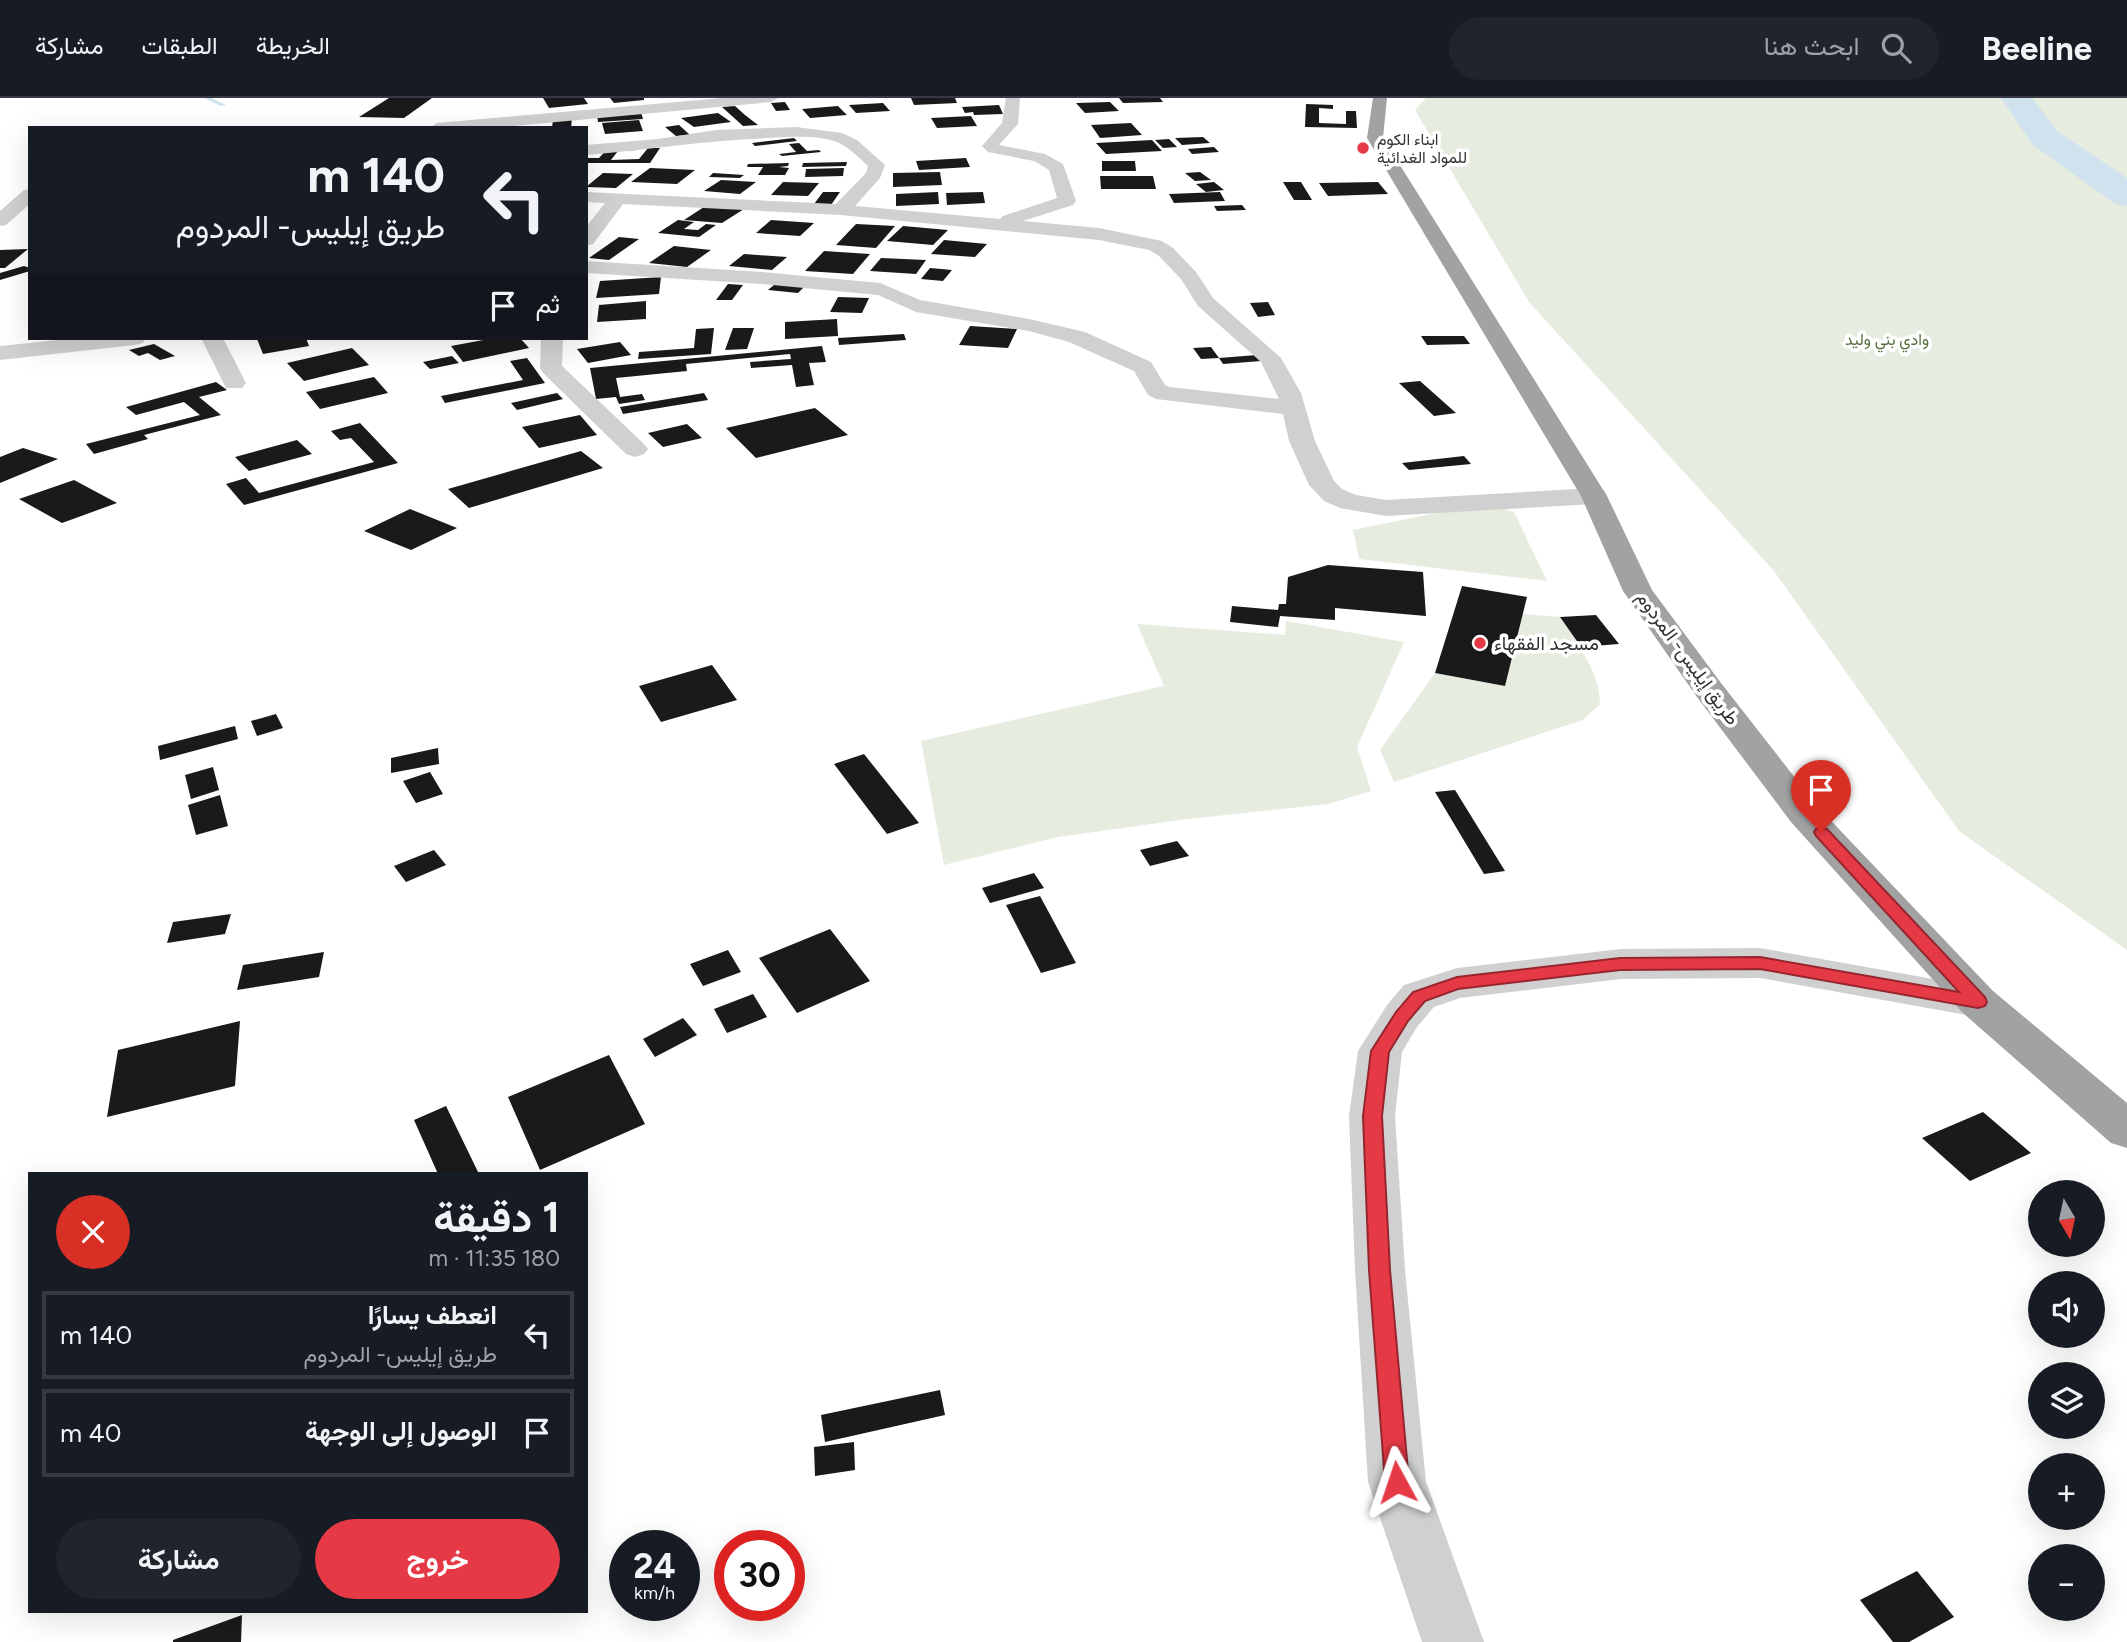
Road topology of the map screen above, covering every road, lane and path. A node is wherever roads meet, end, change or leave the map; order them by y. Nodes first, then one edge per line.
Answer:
1 (771, 98) edge
2 (1013, 98) edge
3 (1380, 98) edge
4 (459, 126) edge
5 (588, 150) edge
6 (26, 184) edge
7 (588, 197) edge
8 (617, 200) junction
9 (841, 210) junction
10 (0, 221) edge
11 (994, 225) junction
12 (589, 233) edge
13 (588, 267) edge
14 (117, 340) edge
15 (213, 340) edge
16 (552, 340) edge
17 (0, 353) edge
18 (234, 383) dead end
19 (1293, 408) junction
20 (635, 449) dead end
21 (1594, 496) junction
22 (1978, 1002) junction
23 (2127, 1130) edge
24 (1453, 1642) edge

1 - 4 street
2 - 11 street
3 - 21 highway, طريق إيليس- المردوم
5 - 9 street
6 - 10 street
7 - 8 street
8 - 9 street
8 - 12 street
9 - 11 street
11 - 19 street
13 - 19 street
14 - 17 street
15 - 18 street
16 - 20 street
19 - 21 street
21 - 22 highway, طريق إيليس- المردوم
22 - 23 highway, طريق إيليس- المردوم
22 - 24 street

